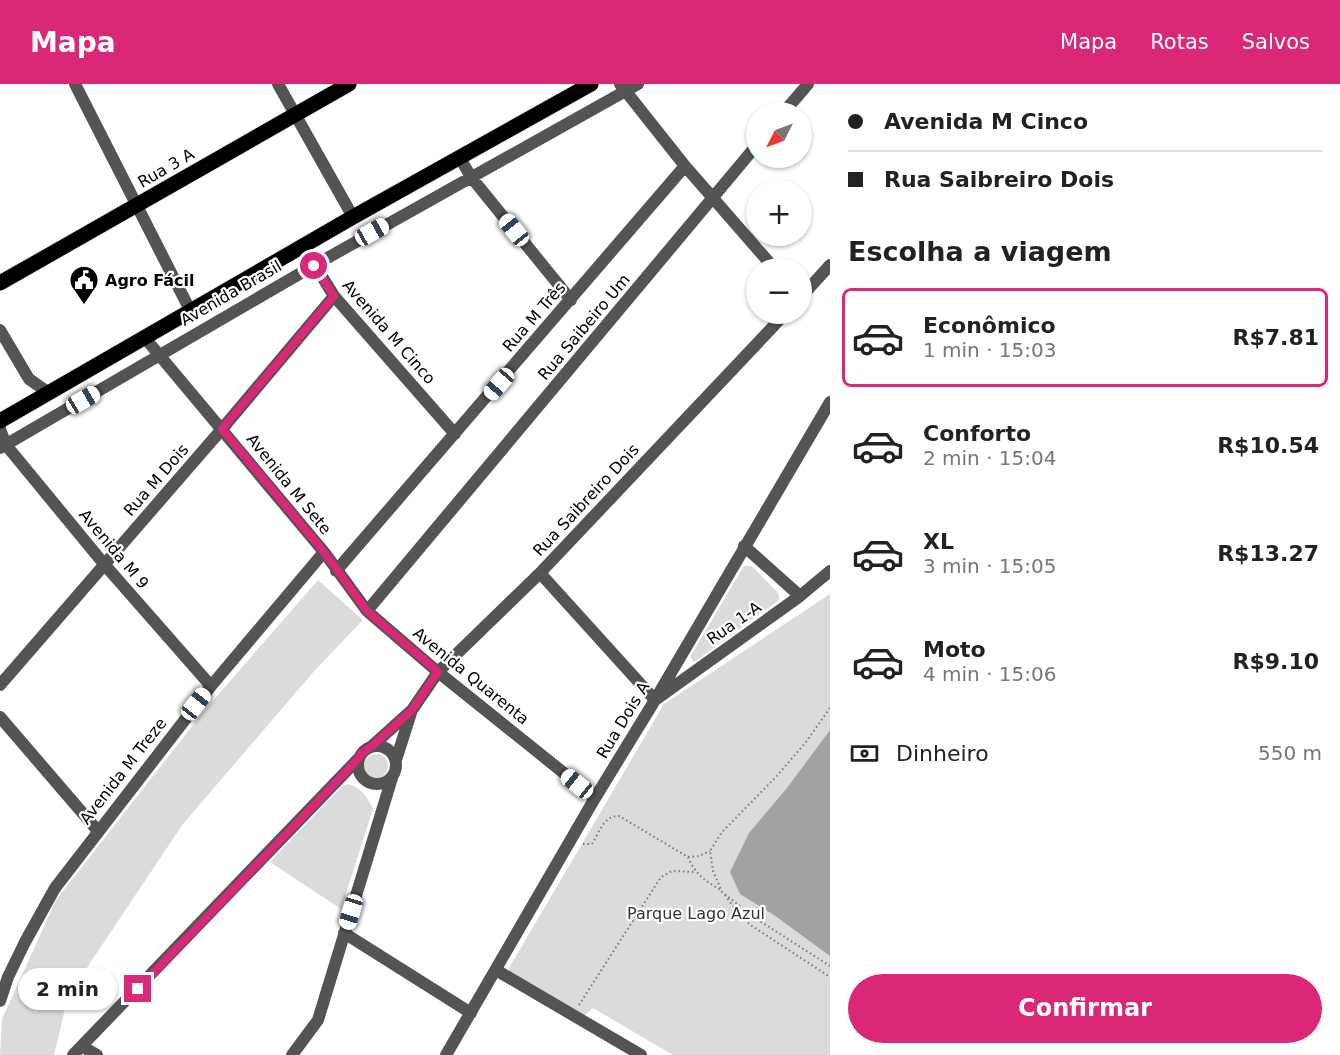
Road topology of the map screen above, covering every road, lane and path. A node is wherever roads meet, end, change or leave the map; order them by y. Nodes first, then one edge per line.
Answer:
1 (75, 84) edge
2 (278, 84) edge
3 (349, 84) edge
4 (591, 84) edge
5 (638, 84) edge
6 (808, 84) edge
7 (622, 88) edge
8 (793, 102) edge
9 (295, 115) junction
10 (460, 158) junction
11 (746, 158) edge
12 (685, 166) junction
13 (471, 177) junction
14 (713, 198) junction
15 (137, 205) junction
16 (353, 217) junction
17 (304, 247) junction
18 (765, 258) edge
19 (314, 266) junction
20 (830, 266) edge
21 (0, 283) edge
22 (812, 285) edge
23 (334, 296) junction
24 (571, 300) junction
25 (191, 312) junction
26 (776, 324) edge
27 (0, 330) edge
28 (145, 338) junction
29 (159, 355) junction
30 (49, 393) junction
31 (830, 402) edge
32 (0, 421) edge
33 (0, 429) edge
34 (222, 429) junction
35 (455, 434) junction
36 (3, 447) edge
37 (744, 546) junction
38 (324, 552) junction
39 (104, 564) junction
40 (336, 571) junction
41 (830, 571) edge
42 (540, 573) junction
43 (800, 596) junction
44 (367, 611) junction
45 (438, 672) junction
46 (0, 685) edge
47 (210, 686) junction
48 (655, 700) junction
49 (830, 708) edge
50 (412, 710) junction
51 (0, 717) edge
52 (372, 746) junction
53 (358, 759) junction
54 (396, 760) junction
55 (392, 778) junction
56 (380, 784) junction
57 (595, 798) junction
58 (384, 803) junction
59 (98, 831) junction
60 (571, 839) junction
61 (710, 851) junction
62 (688, 857) junction
63 (695, 872) junction
64 (722, 891) junction
65 (344, 933) junction
66 (830, 966) edge
67 (496, 970) junction
68 (830, 977) edge
69 (1, 995) edge
70 (471, 1013) junction
71 (573, 1015) junction
72 (78, 1051) edge
73 (97, 1055) edge
74 (292, 1055) edge
75 (446, 1055) edge
76 (641, 1055) edge

1 - 15 street
2 - 9 street
3 - 9 main road, Rua 3 A
4 - 10 main road, Avenida Brasil
5 - 7 street, Avenida Brasil
6 - 8 street
7 - 12 street
7 - 13 street, Avenida Brasil
9 - 15 main road, Rua 3 A
9 - 16 street
10 - 13 street
10 - 16 main road, Avenida Brasil
11 - 14 street, Rua Saibeiro Um
12 - 14 street
12 - 24 street, Rua M Três
13 - 19 street, Avenida Brasil
13 - 24 street
14 - 18 street
14 - 44 street, Rua Saibeiro Um
15 - 21 main road, Rua 3 A
15 - 25 street
16 - 17 main road, Avenida Brasil
17 - 19 street, Avenida M Cinco
17 - 25 main road, Avenida Brasil
19 - 23 street, Avenida M Cinco
19 - 29 street, Avenida Brasil
20 - 22 street
23 - 34 street, Rua M Dois
23 - 35 street, Avenida M Cinco
24 - 35 street, Rua M Três
25 - 28 main road, Avenida Brasil
26 - 42 street, Rua Saibreiro Dois
27 - 30 street
28 - 29 street, Avenida M Sete
28 - 30 main road, Avenida Brasil
29 - 34 street, Avenida M Sete
29 - 36 street, Avenida Brasil
30 - 32 main road, Avenida Brasil
31 - 37 street, Rua Dois A
33 - 36 street, Avenida M 9
34 - 38 street, Avenida M Sete
34 - 39 street, Rua M Dois
35 - 40 street, Rua M Três
36 - 39 street, Avenida M 9
37 - 43 street
37 - 48 street, Rua Dois A
38 - 40 street, Avenida M Sete
38 - 47 street, Avenida M Treze
39 - 46 street, Rua M Dois
39 - 47 street, Avenida M 9
40 - 44 street, Avenida Quarenta
41 - 43 street, Rua 1-A
42 - 45 street, Rua Saibreiro Dois
42 - 48 street
43 - 48 street, Rua 1-A
44 - 45 street, Avenida Quarenta
45 - 50 street, Rua Saibreiro Dois
45 - 57 street, Avenida Quarenta
47 - 59 street, Avenida M Treze
48 - 57 street, Rua Dois A
49 - 61 path
50 - 52 street, Rua Saibreiro Dois
50 - 54 street, Rua Saibreiro Dois
51 - 59 street
52 - 53 street
52 - 54 street
53 - 56 street
53 - 72 street
54 - 55 street
55 - 56 street
55 - 58 street
56 - 58 street
57 - 60 street, Rua Dois A
58 - 65 street
59 - 69 street, Avenida M Treze
60 - 62 path
60 - 67 street, Rua Dois A
61 - 62 path
61 - 64 path
62 - 63 path
63 - 64 path
63 - 71 path
64 - 66 path
64 - 68 path
65 - 70 street
65 - 74 street
67 - 70 street, Rua Dois A
67 - 71 street
70 - 75 street, Rua Dois A
71 - 76 street
72 - 73 street

